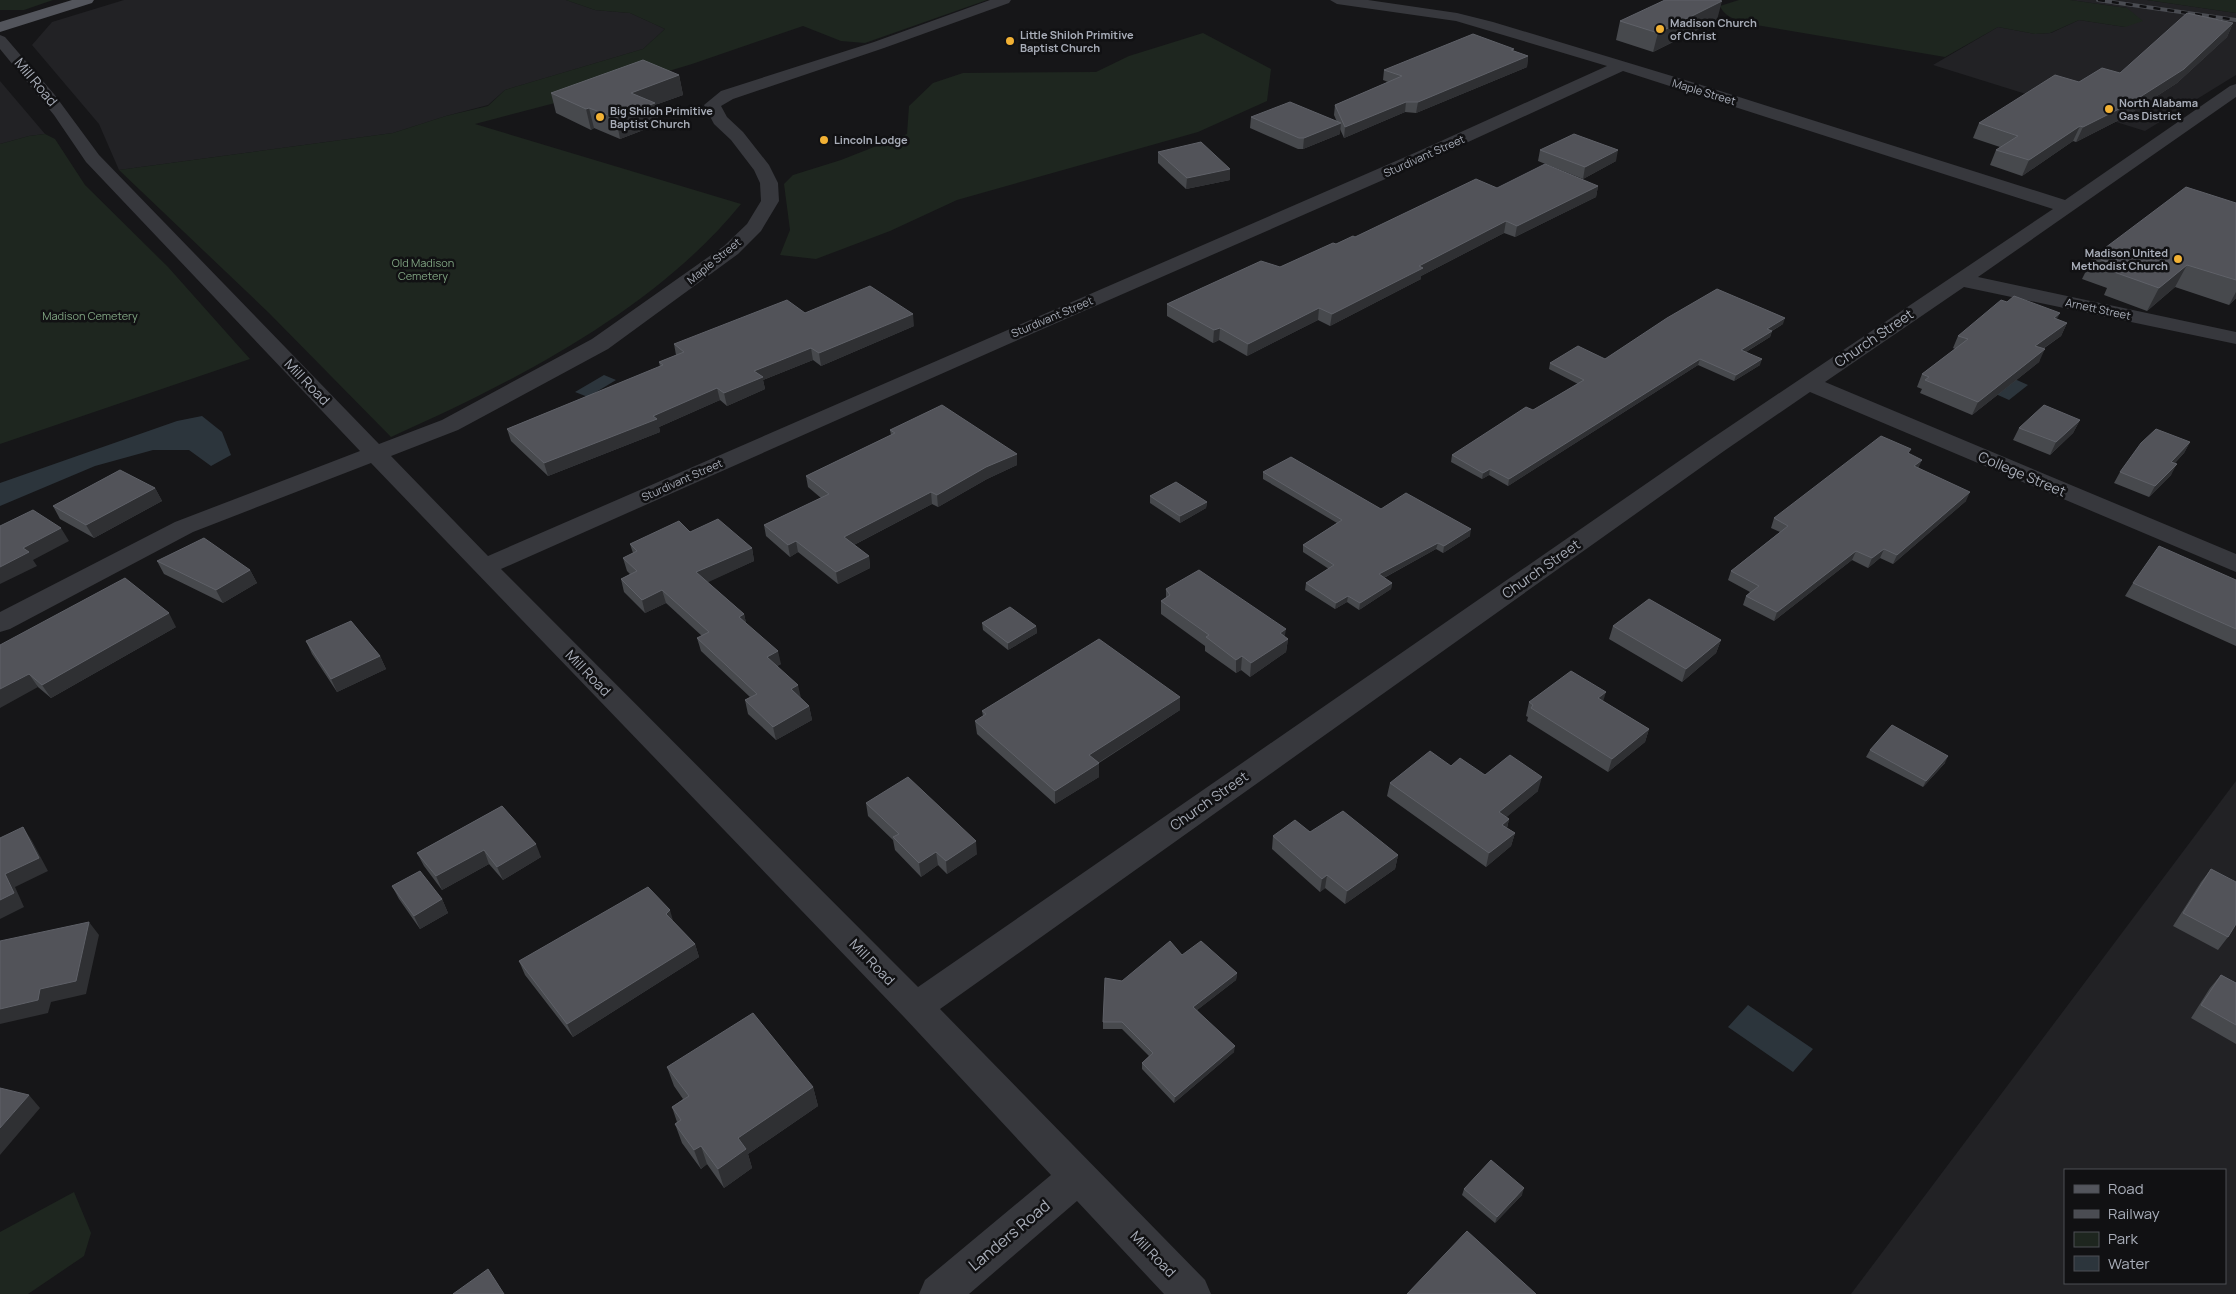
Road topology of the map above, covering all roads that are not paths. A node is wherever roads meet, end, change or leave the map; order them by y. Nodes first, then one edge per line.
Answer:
1 (87, 0) edge
2 (1004, 0) edge
3 (1337, 0) edge
4 (0, 27) edge
5 (0, 40) edge
6 (1620, 66) junction
7 (6, 69) dead end
8 (31, 75) junction
9 (2236, 89) edge
10 (2066, 207) junction
11 (1961, 280) junction
12 (2236, 338) edge
13 (1808, 383) junction
14 (377, 455) junction
15 (2236, 564) edge
16 (484, 567) junction
17 (0, 623) edge
18 (916, 1007) junction
19 (1078, 1176) junction
20 (938, 1294) edge
21 (1191, 1294) edge

1 - 4 main road
2 - 14 street, Maple Street
3 - 6 street, Maple Street
5 - 8 street, Mill Road
6 - 10 street, Maple Street
6 - 16 street, Sturdivant Street
7 - 8 street
8 - 14 street, Mill Road
9 - 10 street, Church Street
10 - 11 street, Church Street
11 - 12 street, Arnett Street
11 - 13 street, Church Street
13 - 15 street, College Street
13 - 18 street, Church Street
14 - 16 street, Mill Road
14 - 17 street
16 - 18 street, Mill Road
18 - 19 street, Mill Road
19 - 20 street, Landers Road
19 - 21 street, Mill Road

